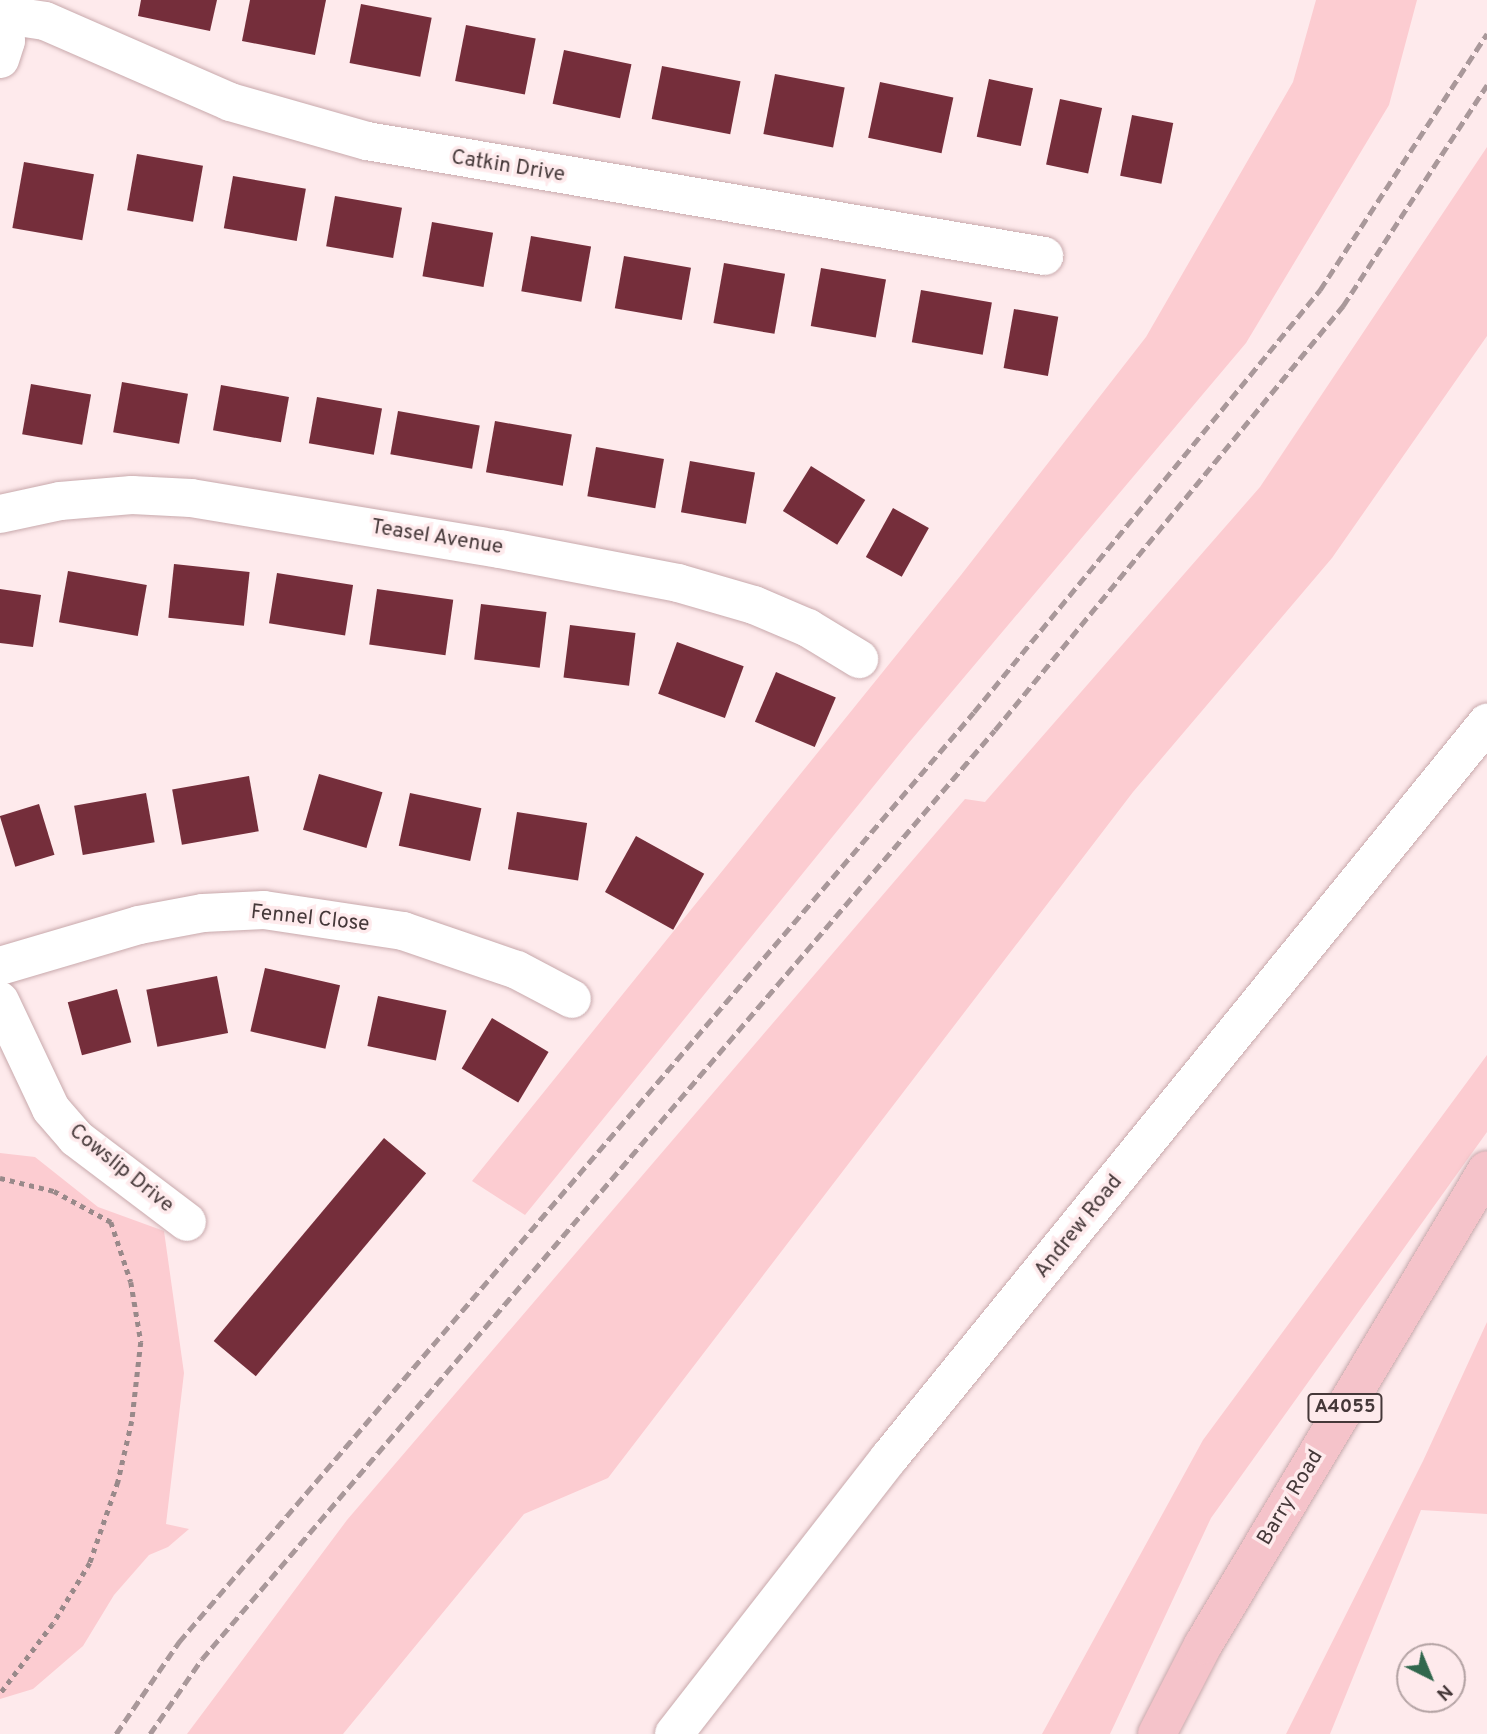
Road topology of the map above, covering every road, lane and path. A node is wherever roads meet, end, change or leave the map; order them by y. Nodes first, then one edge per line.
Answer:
1 (3, 8) edge
2 (0, 59) edge
3 (1044, 256) dead end
4 (0, 514) edge
5 (859, 659) dead end
6 (1487, 723) edge
7 (0, 966) edge
8 (572, 999) dead end
9 (0, 1001) edge
10 (1487, 1170) edge
11 (0, 1178) edge
12 (187, 1222) dead end
13 (1203, 1645) junction
14 (0, 1694) edge
15 (674, 1734) edge
16 (1157, 1734) edge
17 (1174, 1734) edge

1 - 2 street
1 - 3 street, Catkin Drive
4 - 5 street, Teasel Avenue
6 - 15 street, Andrew Road
7 - 8 street, Fennel Close
9 - 12 street, Cowslip Drive
10 - 13 main road, Barry Road / A4055
11 - 14 path
13 - 16 main road, Barry Road / A4055
13 - 17 main road, Barry Road / A4055

